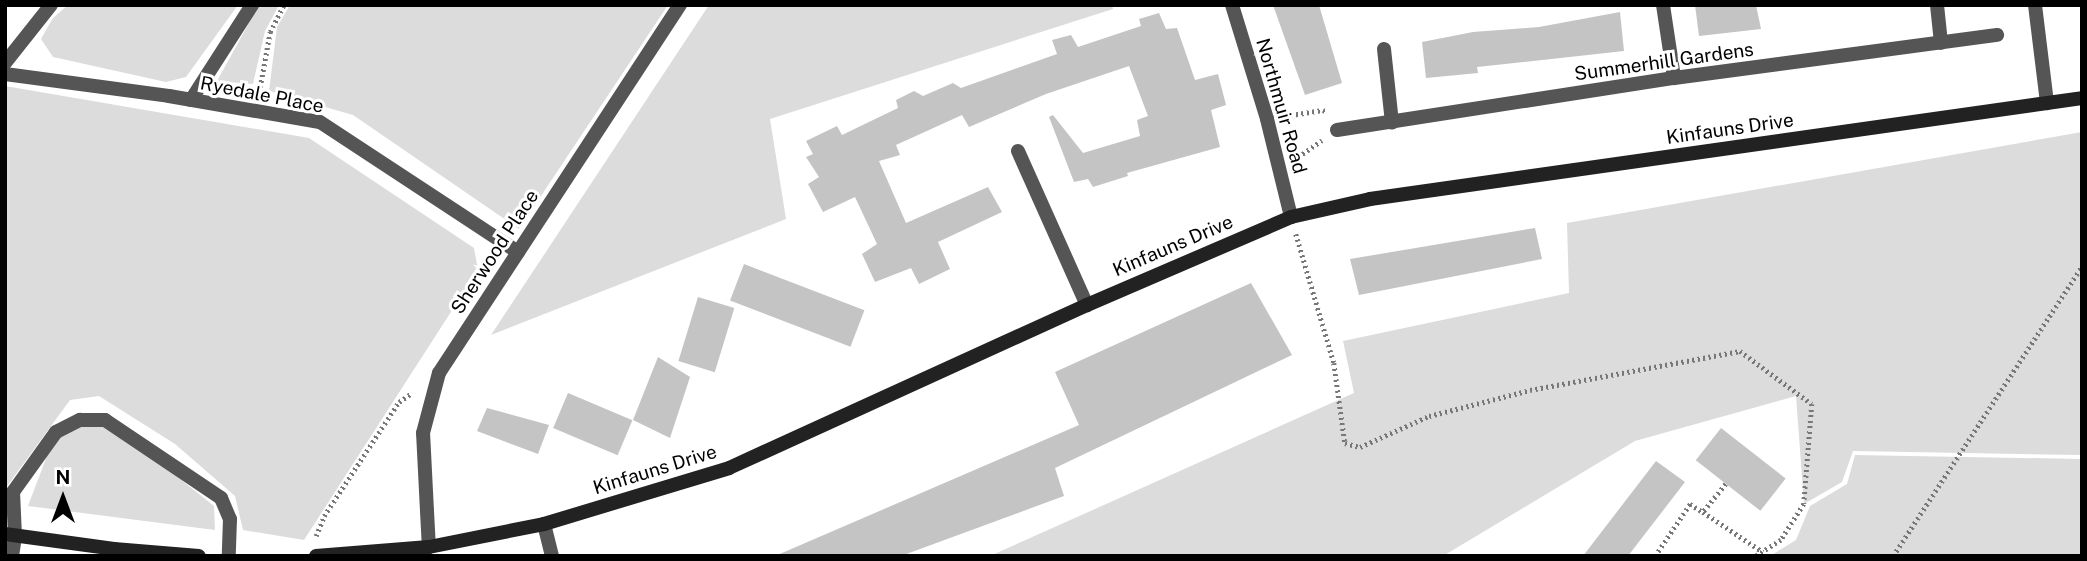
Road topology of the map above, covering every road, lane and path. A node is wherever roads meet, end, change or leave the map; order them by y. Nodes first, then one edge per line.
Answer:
1 (51, 5) edge
2 (252, 5) edge
3 (284, 5) edge
4 (680, 5) edge
5 (1232, 5) edge
6 (1663, 5) edge
7 (1937, 5) edge
8 (2035, 5) edge
9 (1997, 36) dead end
10 (1941, 43) junction
11 (1384, 49) dead end
12 (5, 63) edge
13 (5, 74) edge
14 (1674, 78) junction
15 (2082, 98) edge
16 (191, 100) junction
17 (2047, 103) junction
18 (255, 111) junction
19 (1267, 119) junction
20 (1392, 123) junction
21 (1363, 128) junction
22 (1337, 130) joint
23 (1018, 151) dead end
24 (1280, 169) junction
25 (1291, 217) junction
26 (518, 252) junction
27 (2082, 266) edge
28 (1087, 305) junction
29 (439, 373) junction
30 (1726, 484) dead end
31 (1703, 512) junction
32 (544, 524) junction
33 (10, 535) edge
34 (429, 547) junction
35 (314, 551) edge
36 (1763, 552) junction
37 (12, 556) edge
38 (199, 556) edge
39 (229, 556) edge
40 (552, 556) edge
41 (1655, 556) edge
42 (1756, 556) edge
43 (1893, 556) edge

1 - 12 street
2 - 16 street
3 - 18 path
4 - 26 street, Sherwood Place
5 - 19 street, Northmuir Road
6 - 14 street
7 - 10 street
8 - 17 street
9 - 10 street, Summerhill Gardens
10 - 14 street, Summerhill Gardens
11 - 20 street
13 - 16 street, Ryedale Place
14 - 20 street, Summerhill Gardens
15 - 17 street, Kinfauns Drive
16 - 18 street, Ryedale Place
17 - 25 street, Kinfauns Drive
18 - 26 street, Ryedale Place
19 - 21 path
19 - 24 street, Northmuir Road
20 - 21 street, Summerhill Gardens
21 - 22 street, Summerhill Gardens
22 - 24 path
23 - 28 street
24 - 25 street, Northmuir Road
25 - 28 street, Kinfauns Drive
25 - 36 path
26 - 29 street, Sherwood Place
27 - 43 path
28 - 32 street, Kinfauns Drive
29 - 34 street, Sherwood Place
29 - 35 path
30 - 31 path
31 - 36 path
31 - 41 path
32 - 34 street, Kinfauns Drive
32 - 40 street
33 - 37 street
33 - 38 street
33 - 39 street
34 - 35 street, Kinfauns Drive
36 - 42 path

